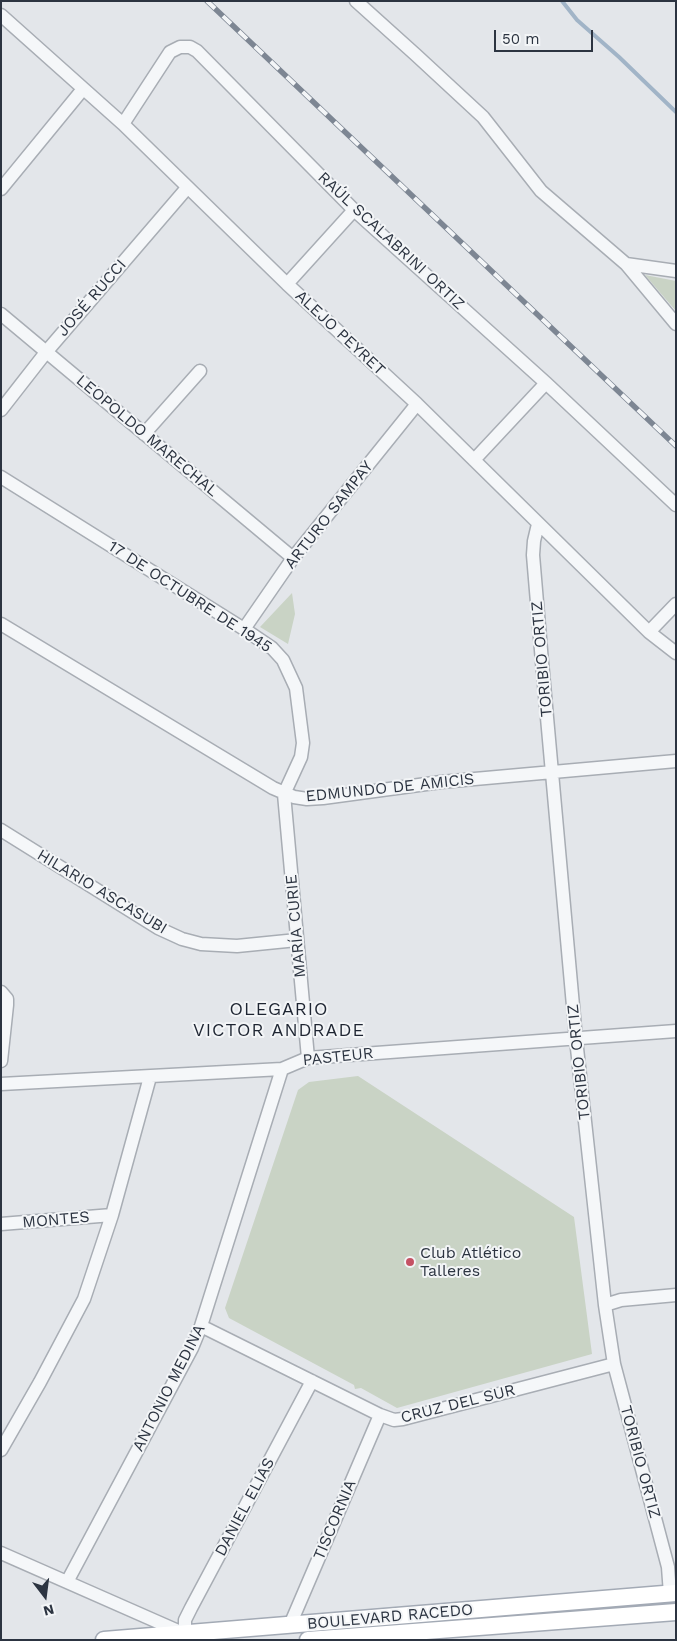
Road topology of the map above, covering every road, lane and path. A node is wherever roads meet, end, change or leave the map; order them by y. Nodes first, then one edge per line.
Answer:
1 (356, 1) edge
2 (1, 15) edge
3 (84, 90) junction
4 (123, 124) junction
5 (187, 188) junction
6 (1, 189) edge
7 (354, 210) junction
8 (626, 264) junction
9 (676, 270) edge
10 (287, 284) junction
11 (1, 314) edge
12 (676, 324) edge
13 (46, 351) junction
14 (200, 371) dead end
15 (546, 383) junction
16 (417, 404) junction
17 (1, 410) edge
18 (144, 434) junction
19 (474, 460) junction
20 (1, 476) edge
21 (676, 504) edge
22 (538, 524) junction
23 (293, 558) junction
24 (676, 604) edge
25 (1, 624) edge
26 (244, 629) junction
27 (649, 632) junction
28 (676, 653) edge
29 (676, 761) edge
30 (553, 771) junction
31 (284, 794) junction
32 (1, 830) edge
33 (297, 940) junction
34 (1, 992) edge
35 (676, 1031) edge
36 (576, 1039) junction
37 (308, 1058) junction
38 (1, 1061) edge
39 (282, 1069) junction
40 (150, 1077) junction
41 (1, 1084) edge
42 (112, 1215) junction
43 (1, 1224) edge
44 (676, 1295) edge
45 (605, 1305) junction
46 (201, 1326) junction
47 (614, 1364) junction
48 (312, 1381) junction
49 (380, 1415) junction
50 (1, 1450) edge
51 (1, 1553) edge
52 (67, 1582) junction
53 (673, 1594) edge
54 (676, 1612) edge
55 (290, 1625) junction
56 (190, 1637) edge
57 (104, 1640) edge
58 (308, 1640) edge

1 - 8 street
2 - 3 street, ALEJO PEYRET
3 - 4 street, ALEJO PEYRET
3 - 6 street
4 - 5 street, ALEJO PEYRET
4 - 7 street, RAÚL SCALABRINI ORTIZ
5 - 10 street, ALEJO PEYRET
5 - 13 street, JOSÉ RUCCI
7 - 10 street
7 - 15 street, RAÚL SCALABRINI ORTIZ
8 - 9 street
8 - 12 street
10 - 16 street, ALEJO PEYRET
11 - 13 street, LEOPOLDO MARECHAL
13 - 17 street, JOSÉ RUCCI
13 - 18 street, LEOPOLDO MARECHAL
14 - 18 street
15 - 19 street
15 - 21 street, RAÚL SCALABRINI ORTIZ
16 - 19 street, ALEJO PEYRET
16 - 23 street, ARTURO SAMPAY
18 - 23 street, LEOPOLDO MARECHAL
19 - 22 street, ALEJO PEYRET
20 - 26 street, 17 DE OCTUBRE DE 1945
22 - 27 street, ALEJO PEYRET
22 - 30 street, TORIBIO ORTIZ
23 - 26 street, ARTURO SAMPAY
24 - 27 street
25 - 31 street, EDMUNDO DE AMICIS
26 - 31 street, 17 DE OCTUBRE DE 1945
27 - 28 street, ALEJO PEYRET
29 - 30 street, EDMUNDO DE AMICIS
30 - 31 street, EDMUNDO DE AMICIS
30 - 36 street, TORIBIO ORTIZ
31 - 33 street, MARÍA CURIE
32 - 33 street, HILARIO ASCASUBI
33 - 37 street, MARÍA CURIE
34 - 38 street
35 - 36 street, PASTEUR
36 - 37 street, PASTEUR
36 - 45 street, TORIBIO ORTIZ
37 - 39 street, PASTEUR
39 - 40 street, PASTEUR
39 - 46 street, ANTONIO MEDINA
40 - 41 street, PASTEUR
40 - 42 street
42 - 43 street, MONTES
42 - 50 street
44 - 45 street
45 - 47 street, TORIBIO ORTIZ
46 - 48 street, CRUZ DEL SUR
46 - 52 street, ANTONIO MEDINA
47 - 49 street, CRUZ DEL SUR
47 - 53 street, TORIBIO ORTIZ
48 - 49 street, CRUZ DEL SUR
48 - 56 street, DANIEL ELIAS
49 - 55 street, TISCORNIA
51 - 52 street
52 - 56 street
53 - 55 main road, BOULEVARD RACEDO
54 - 58 main road, BOULEVARD RACEDO
55 - 56 main road, BOULEVARD RACEDO
56 - 57 main road, BOULEVARD RACEDO

